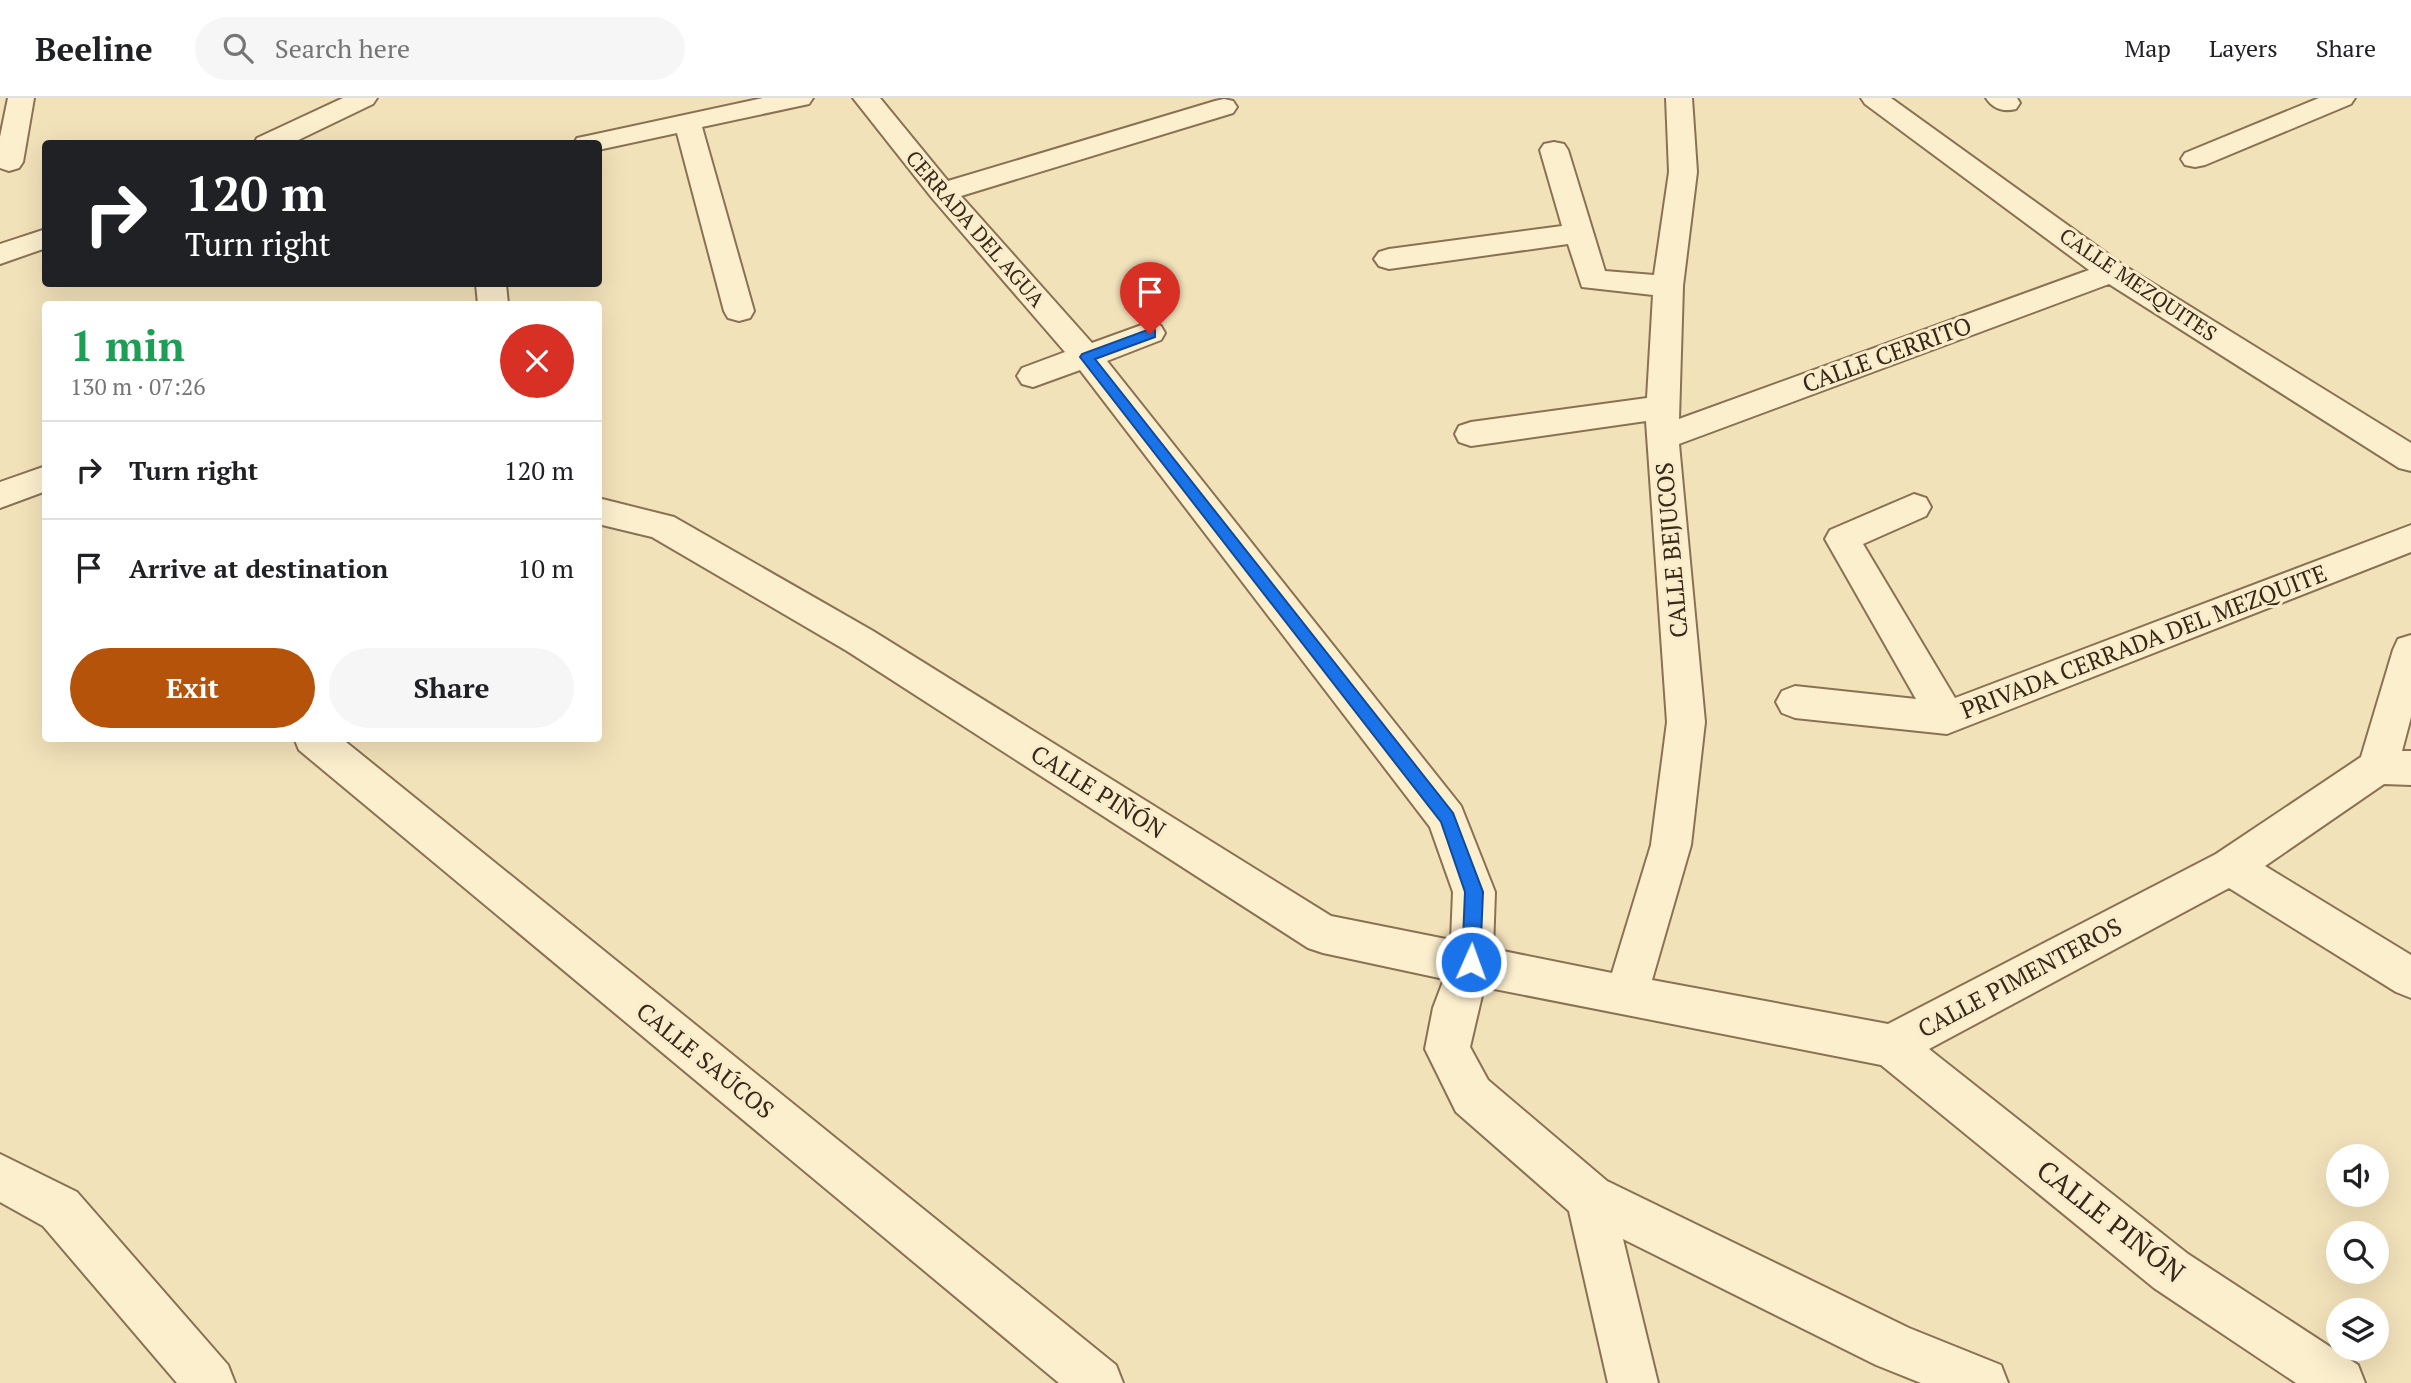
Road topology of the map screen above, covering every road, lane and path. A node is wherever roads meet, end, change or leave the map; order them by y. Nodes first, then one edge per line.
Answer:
1 (21, 98) edge
2 (364, 98) edge
3 (800, 98) edge
4 (866, 98) edge
5 (1679, 98) edge
6 (1874, 98) edge
7 (2285, 98) edge
8 (2342, 98) edge
9 (1224, 107) dead end
10 (2308, 113) junction
11 (687, 121) junction
12 (275, 140) edge
13 (602, 141) edge
14 (1554, 150) dead end
15 (2195, 159) dead end
16 (9, 162) dead end
17 (942, 192) junction
18 (1579, 233) junction
19 (42, 239) edge
20 (0, 254) edge
21 (1389, 259) dead end
22 (2112, 272) junction
23 (1668, 286) junction
24 (739, 311) dead end
25 (1150, 334) dead end
26 (1087, 357) junction
27 (1033, 376) dead end
28 (1664, 423) junction
29 (1471, 434) dead end
30 (2411, 459) edge
31 (42, 479) edge
32 (0, 495) edge
33 (1914, 507) dead end
34 (602, 511) edge
35 (2411, 538) edge
36 (2411, 650) edge
37 (1795, 702) dead end
38 (1947, 718) junction
39 (318, 742) edge
40 (2394, 768) edge
41 (2230, 867) junction
42 (1471, 962) junction
43 (2411, 978) edge
44 (1626, 996) junction
45 (1891, 1046) junction
46 (0, 1177) edge
47 (1590, 1198) junction
48 (1910, 1365) edge
49 (210, 1383) edge
50 (1098, 1383) edge
51 (1633, 1383) edge
52 (1983, 1383) edge
53 (2340, 1383) edge

1 - 16 street
2 - 12 street
3 - 11 street
4 - 17 street, CERRADA DEL AGUA
5 - 23 street, CALLE BEJUCOS
6 - 22 street, CALLE MEZQUITES
7 - 10 street
8 - 10 street
9 - 17 street
10 - 15 street
11 - 13 street
11 - 24 street
14 - 18 street
17 - 26 street, CERRADA DEL AGUA
18 - 21 street
18 - 23 street
19 - 20 street
22 - 28 street, CALLE CERRITO
22 - 30 street, CALLE MEZQUITES
23 - 28 street, CALLE BEJUCOS
25 - 26 street
26 - 27 street
26 - 42 street, CERRADA DEL AGUA
28 - 29 street, CALLE CERRITO
28 - 44 street, CALLE BEJUCOS
31 - 32 street
33 - 38 street, PRIVADA CERRADA DEL MEZQUITE
34 - 42 street, CALLE PIÑÓN
35 - 38 street, PRIVADA CERRADA DEL MEZQUITE
36 - 40 street, CALLE PIMENTEROS
37 - 38 street
39 - 50 street, CALLE SAÚCOS
40 - 41 street, CALLE PIMENTEROS
41 - 43 street
41 - 45 street, CALLE PIMENTEROS
42 - 44 street, CALLE PIÑÓN
42 - 47 street, CERRADA DEL AGUA
44 - 45 street, CALLE PIMENTEROS
45 - 53 street, CALLE PIÑÓN
46 - 49 street
47 - 48 street, CERRADA DEL AGUA
47 - 51 street
48 - 52 street, CERRADA DEL AGUA

